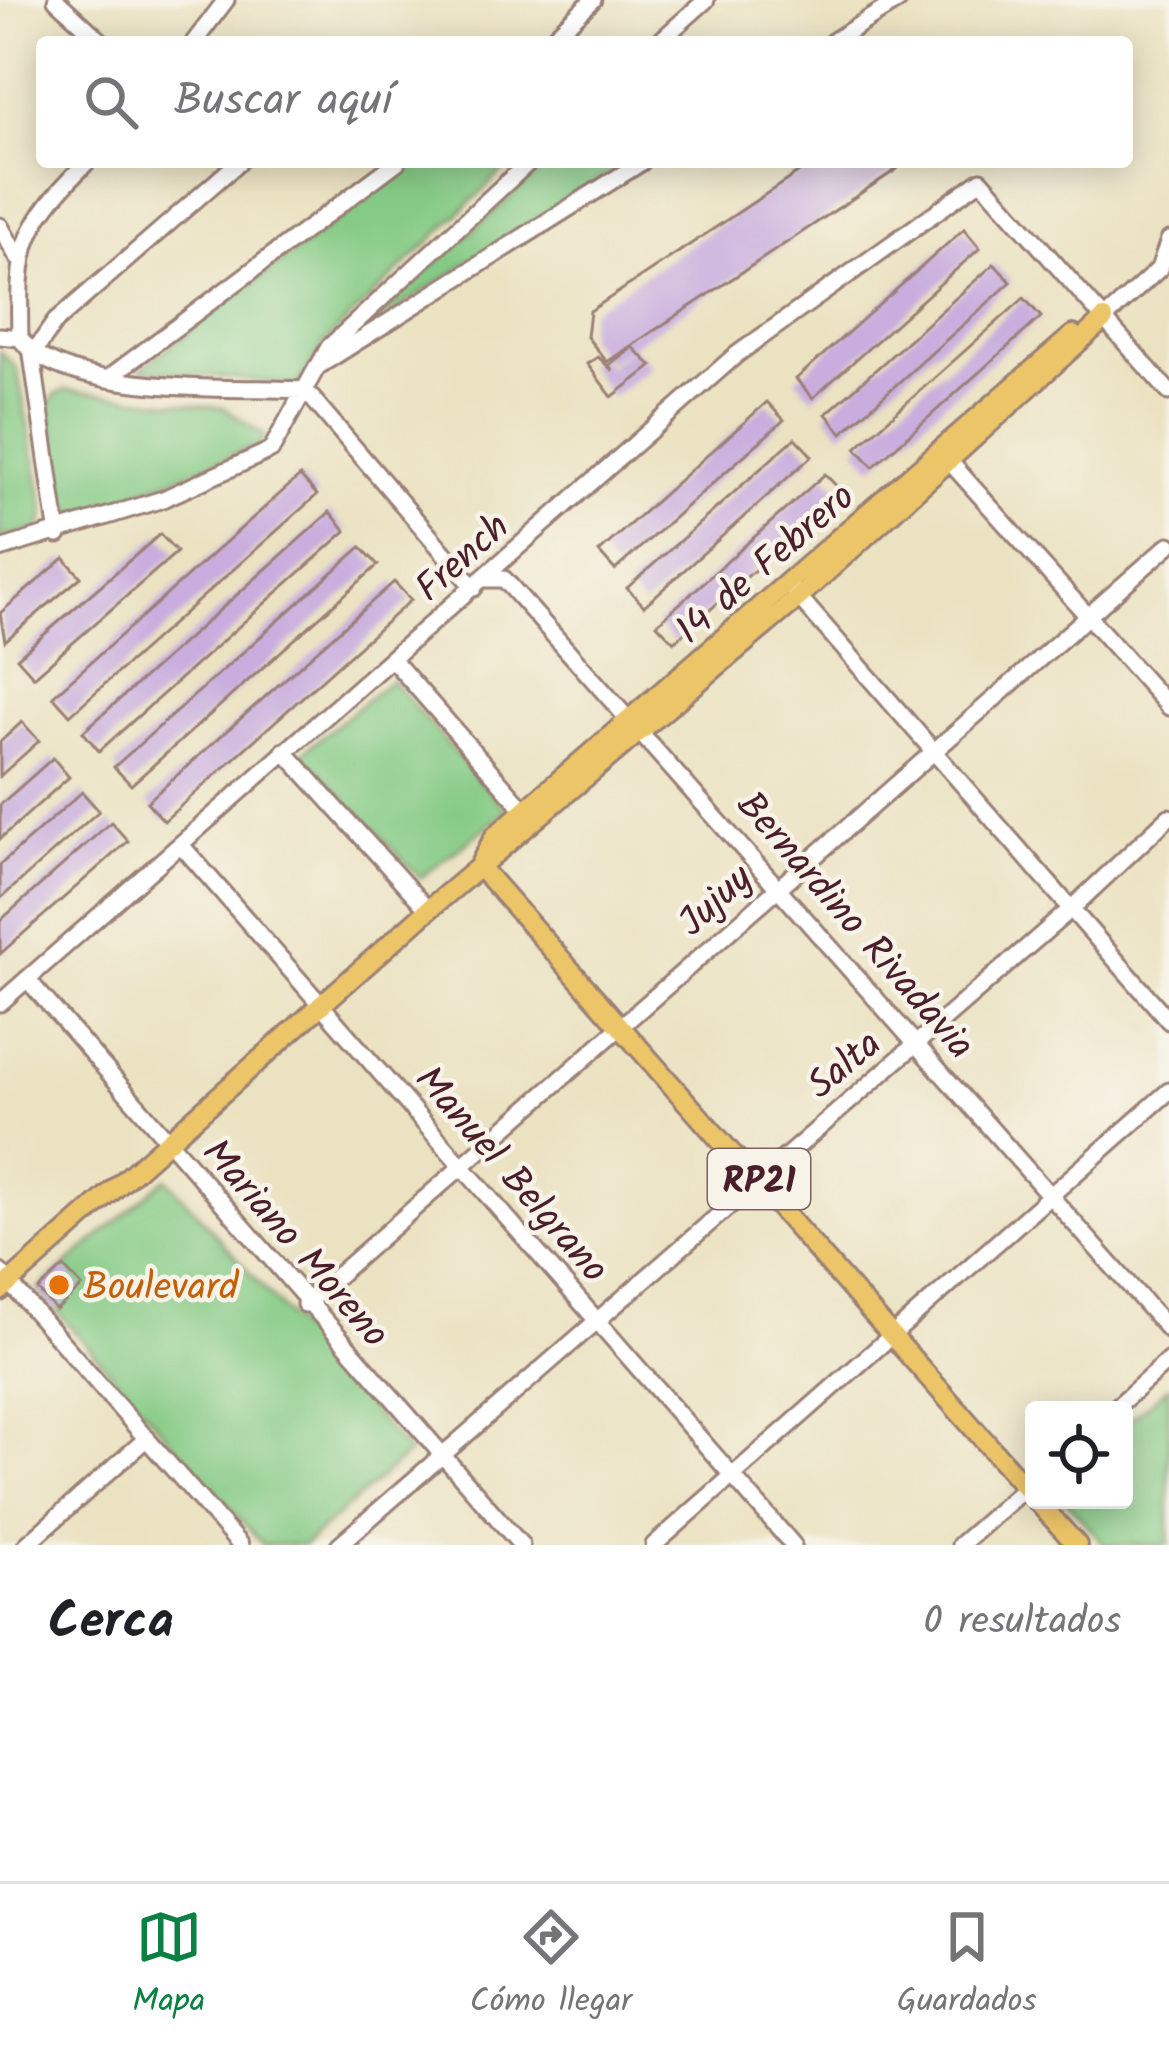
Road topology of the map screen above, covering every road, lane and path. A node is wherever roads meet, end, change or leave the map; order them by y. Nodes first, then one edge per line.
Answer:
1 (56, 0) edge
2 (226, 0) edge
3 (593, 0) edge
4 (706, 0) edge
5 (899, 0) edge
6 (95, 36) edge
7 (199, 36) edge
8 (554, 36) edge
9 (666, 36) edge
10 (842, 36) edge
11 (82, 168) edge
12 (228, 168) edge
13 (389, 168) edge
14 (519, 168) edge
15 (633, 168) edge
16 (0, 226) edge
17 (1169, 240) edge
18 (18, 258) junction
19 (1104, 319) junction
20 (0, 336) edge
21 (20, 338) junction
22 (32, 355) junction
23 (317, 368) junction
24 (107, 380) junction
25 (305, 390) junction
26 (1169, 392) edge
27 (945, 456) junction
28 (58, 535) junction
29 (1169, 545) edge
30 (0, 549) edge
31 (480, 584) junction
32 (794, 591) junction
33 (1087, 615) junction
34 (393, 660) junction
35 (1169, 707) edge
36 (639, 725) junction
37 (284, 752) junction
38 (932, 753) junction
39 (527, 812) junction
40 (1169, 818) edge
41 (182, 846) junction
42 (478, 866) junction
43 (778, 884) junction
44 (1071, 909) junction
45 (428, 910) junction
46 (27, 979) junction
47 (0, 1003) edge
48 (323, 1004) junction
49 (1169, 1021) edge
50 (623, 1028) junction
51 (916, 1044) junction
52 (1169, 1091) edge
53 (168, 1143) junction
54 (461, 1165) junction
55 (758, 1178) junction
56 (1052, 1197) junction
57 (3, 1282) edge
58 (305, 1304) junction
59 (599, 1321) junction
60 (1169, 1330) edge
61 (894, 1334) junction
62 (1169, 1360) edge
63 (1123, 1401) edge
64 (148, 1438) junction
65 (441, 1457) junction
66 (735, 1476) junction
67 (1025, 1483) edge
68 (1025, 1496) edge
69 (1047, 1509) edge
70 (26, 1545) edge
71 (239, 1545) edge
72 (339, 1545) edge
73 (520, 1545) edge
74 (653, 1545) edge
75 (794, 1545) edge
76 (960, 1545) edge
77 (1077, 1545) edge

1 - 6 street
2 - 7 street
3 - 8 street
4 - 9 street
5 - 10 street
11 - 18 street
12 - 22 street
13 - 24 street
14 - 23 street
15 - 23 street
16 - 18 street
17 - 19 street, 14 de Febrero
18 - 21 street
19 - 26 street
19 - 27 main road, 14 de Febrero
19 - 31 street, French
20 - 21 street
21 - 22 street
22 - 24 street
22 - 28 street
23 - 25 street
24 - 25 street
25 - 28 street
25 - 31 street, Bernardino Rivadavia
27 - 32 main road, 14 de Febrero
27 - 33 street
28 - 30 street
29 - 33 street, Jujuy
31 - 34 street, French
31 - 36 street, Bernardino Rivadavia
32 - 36 main road, 14 de Febrero
32 - 38 street
33 - 35 street
33 - 38 street, Jujuy
34 - 37 street, French
34 - 39 street
36 - 39 main road, 14 de Febrero
36 - 42 main road, 14 de Febrero
36 - 43 street, Bernardino Rivadavia
37 - 41 street, French
37 - 45 street
38 - 43 street, Jujuy
38 - 44 street
39 - 42 main road, 14 de Febrero
40 - 44 street, Salta
41 - 46 street, French
41 - 48 street, Manuel Belgrano
42 - 45 main road, 14 de Febrero
42 - 50 main road, RP21
43 - 50 street, Jujuy
43 - 51 street, Bernardino Rivadavia
44 - 49 street
44 - 51 street, Salta
45 - 48 main road, 14 de Febrero
46 - 47 street, French
46 - 53 street, Mariano Moreno
48 - 53 main road, 14 de Febrero
48 - 54 street, Manuel Belgrano
50 - 54 street, Jujuy
50 - 55 main road, RP21
51 - 55 street, Salta
51 - 56 street, Bernardino Rivadavia
52 - 56 street
53 - 57 main road, 14 de Febrero
53 - 58 street, Mariano Moreno
54 - 58 street, Jujuy
54 - 59 street, Manuel Belgrano
55 - 59 street, Salta
55 - 61 main road, RP21
56 - 60 street, Bernardino Rivadavia
56 - 61 street
57 - 64 street
58 - 65 street, Mariano Moreno
59 - 65 street, Salta
59 - 66 street, Manuel Belgrano
61 - 66 street
61 - 67 main road, RP21
62 - 63 street
64 - 70 street
64 - 71 street
65 - 72 street, Salta
65 - 73 street, Mariano Moreno
66 - 74 street
66 - 75 street, Manuel Belgrano
68 - 76 street
69 - 77 main road, RP21

